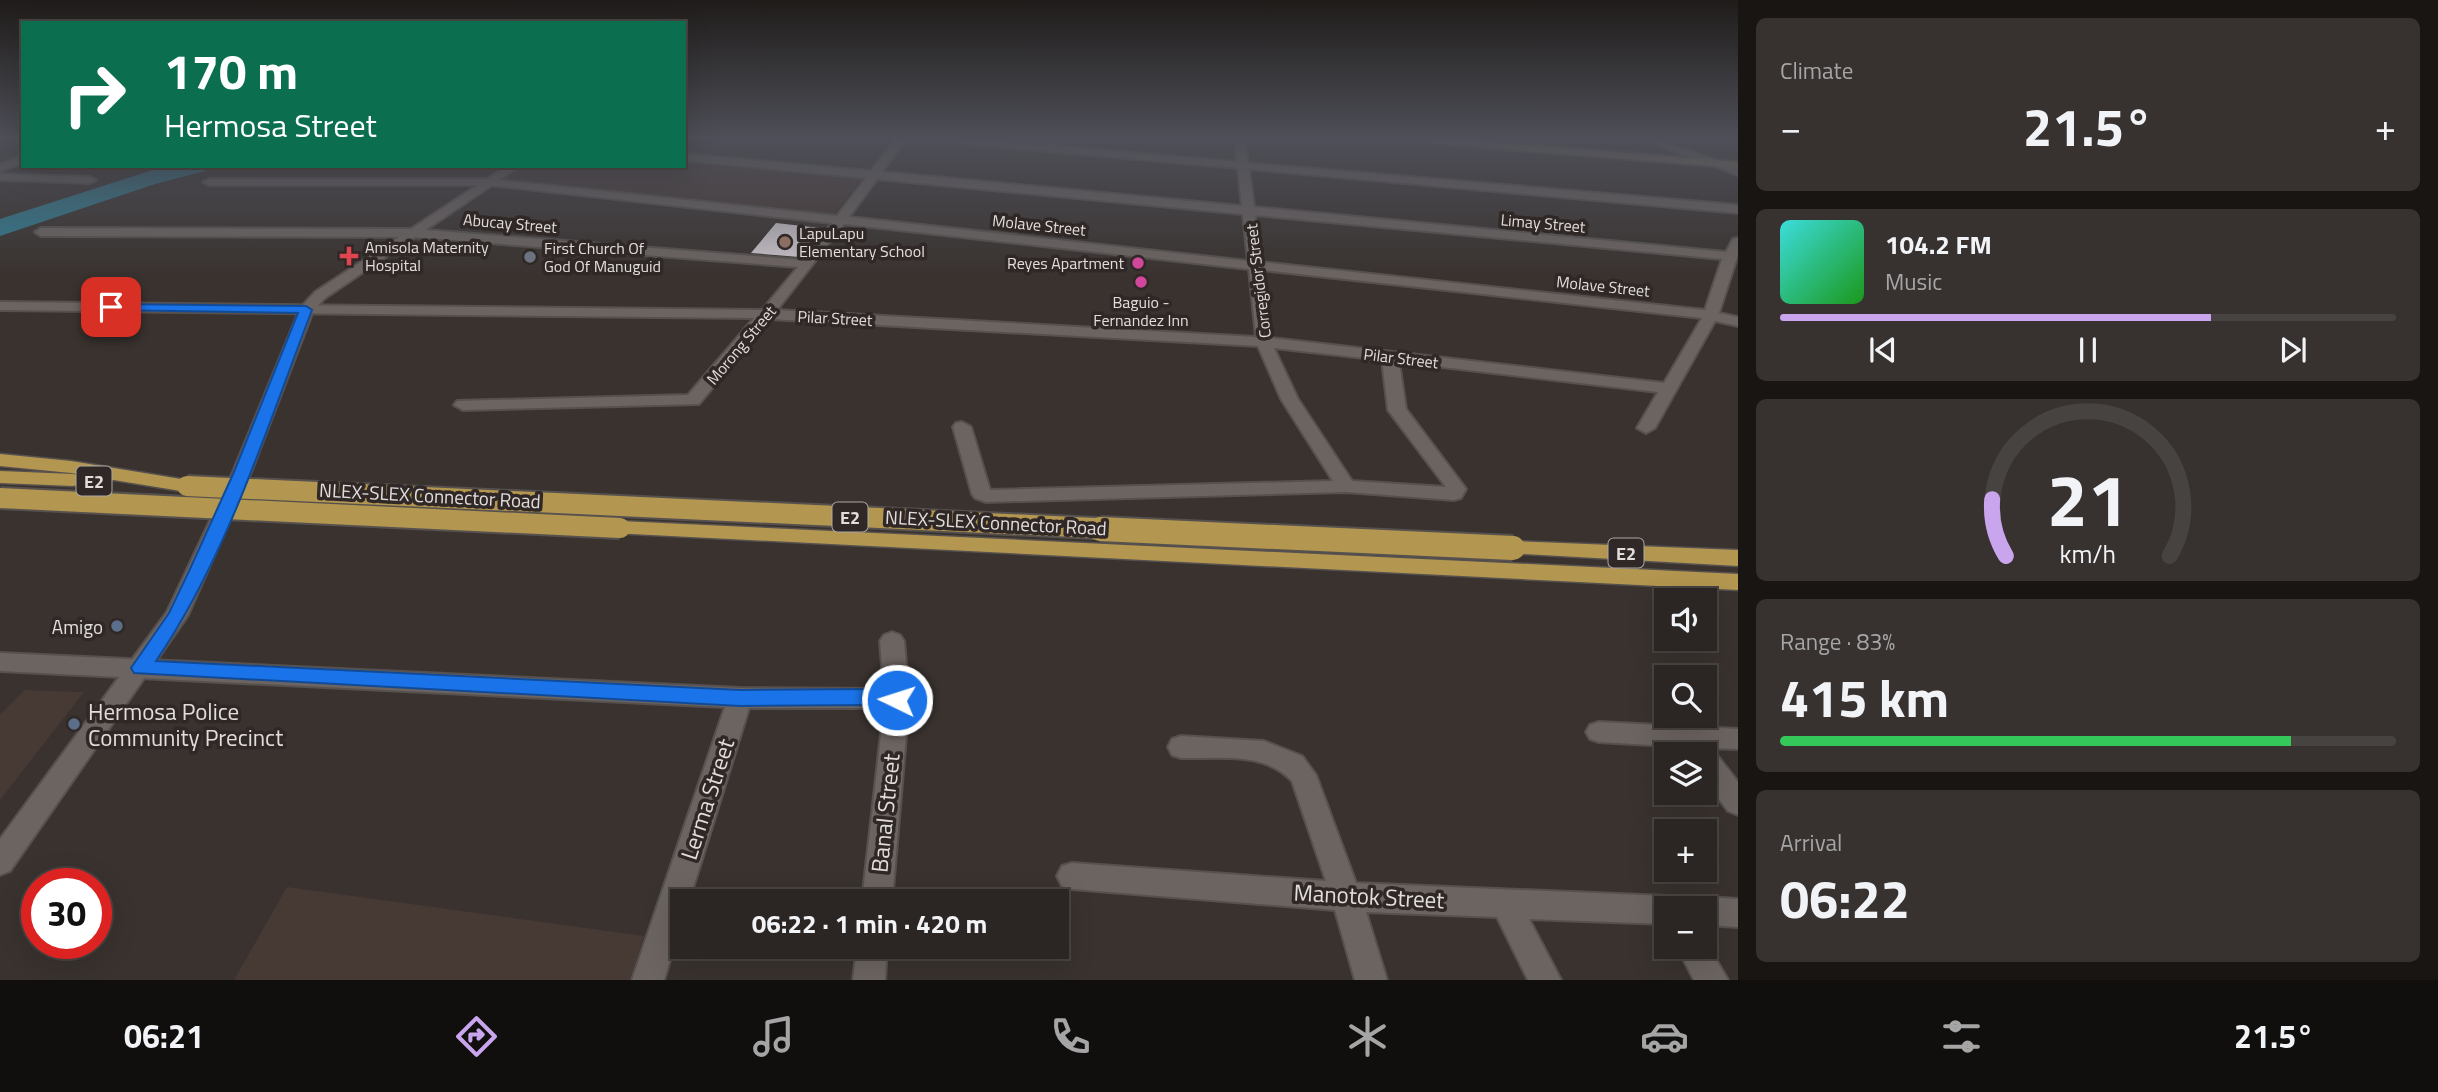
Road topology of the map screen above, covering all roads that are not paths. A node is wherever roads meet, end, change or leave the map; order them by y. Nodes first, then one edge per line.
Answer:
1 (485, 185) edge
2 (514, 185) edge
3 (866, 185) edge
4 (972, 185) edge
5 (1245, 185) edge
6 (1464, 185) edge
7 (1738, 209) edge
8 (1250, 212) junction
9 (839, 221) junction
10 (41, 232) dead end
11 (414, 233) junction
12 (1734, 249) edge
13 (808, 264) junction
14 (1256, 266) junction
15 (0, 306) edge
16 (306, 310) junction
17 (766, 314) junction
18 (1711, 315) junction
19 (1738, 322) edge
20 (1264, 342) junction
21 (1390, 356) junction
22 (1667, 387) junction
23 (463, 405) dead end
24 (962, 427) dead end
25 (1646, 428) dead end
26 (0, 460) edge
27 (0, 477) edge
28 (187, 486) junction
29 (1346, 486) junction
30 (0, 498) edge
31 (1738, 558) edge
32 (1738, 582) edge
33 (892, 641) dead end
34 (0, 662) edge
35 (141, 668) junction
36 (740, 698) junction
37 (897, 700) junction
38 (1599, 732) dead end
39 (1738, 739) edge
40 (1654, 742) edge
41 (1717, 745) edge
42 (1181, 747) dead end
43 (1717, 775) edge
44 (1738, 803) edge
45 (0, 862) edge
46 (1072, 876) dead end
47 (878, 889) edge
48 (1346, 896) junction
49 (1505, 903) junction
50 (1654, 909) edge
51 (1717, 912) edge
52 (1738, 913) edge
53 (871, 959) edge
54 (1699, 959) edge
55 (649, 980) edge
56 (869, 980) edge
57 (1371, 980) edge
58 (1545, 980) edge
59 (1712, 980) edge

1 - 11 street
2 - 9 street, Molave Street
3 - 9 street, Morong Street
4 - 8 street, Limay Street
5 - 8 street, Corregidor Street
6 - 7 street
8 - 12 street, Limay Street
8 - 14 street, Corregidor Street
9 - 13 street, Morong Street
9 - 14 street, Molave Street
10 - 11 street, Abucay Street
11 - 13 street, Abucay Street
11 - 16 street
12 - 18 street
13 - 17 street, Morong Street
14 - 18 street, Molave Street
14 - 20 street, Corregidor Street
15 - 16 street, Pilar Street
16 - 17 street, Pilar Street
16 - 35 street
17 - 20 street, Pilar Street
17 - 23 street, Morong Street
18 - 19 street, Molave Street
18 - 22 street
20 - 21 street, Pilar Street
20 - 29 street, Corregidor Street
21 - 22 street, Pilar Street
21 - 29 street
22 - 25 street
24 - 29 street
26 - 28 highway
27 - 28 highway, NLEX-SLEX Connector Road / E2
28 - 31 highway, NLEX-SLEX Connector Road / E2, bridge
30 - 32 highway, NLEX-SLEX Connector Road / E2, bridge
33 - 37 street, Banal Street
34 - 35 street
35 - 36 street
35 - 45 street
36 - 37 street
36 - 55 street, Lerma Street
37 - 47 street, Banal Street
38 - 40 street
39 - 41 street
42 - 48 street
43 - 44 street
46 - 48 street, Manotok Street
48 - 49 street, Manotok Street
48 - 57 street
49 - 50 street, Manotok Street
49 - 58 street
51 - 52 street
53 - 56 street
54 - 59 street

